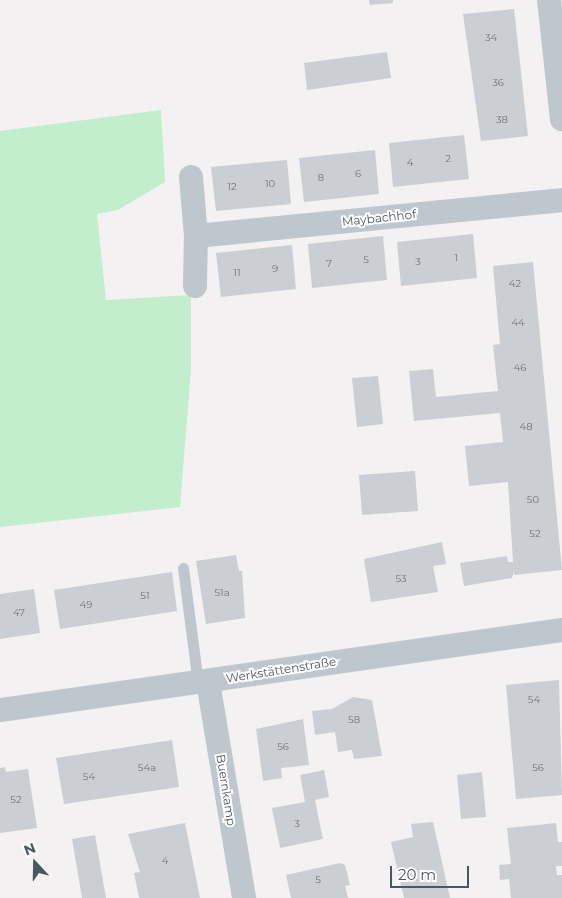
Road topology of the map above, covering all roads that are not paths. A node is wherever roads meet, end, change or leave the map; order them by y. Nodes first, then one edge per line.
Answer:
1 (549, 0) edge
2 (562, 119) edge
3 (191, 177) dead end
4 (562, 200) edge
5 (196, 236) junction
6 (195, 286) dead end
7 (183, 568) dead end
8 (562, 630) edge
9 (203, 683) junction
10 (0, 710) edge
11 (244, 898) edge

1 - 2 street
3 - 5 street
4 - 5 street, Maybachhof
5 - 6 street
7 - 9 lane
8 - 9 street, Werkstättenstraße
9 - 10 street, Werkstättenstraße
9 - 11 street, Buernkamp

